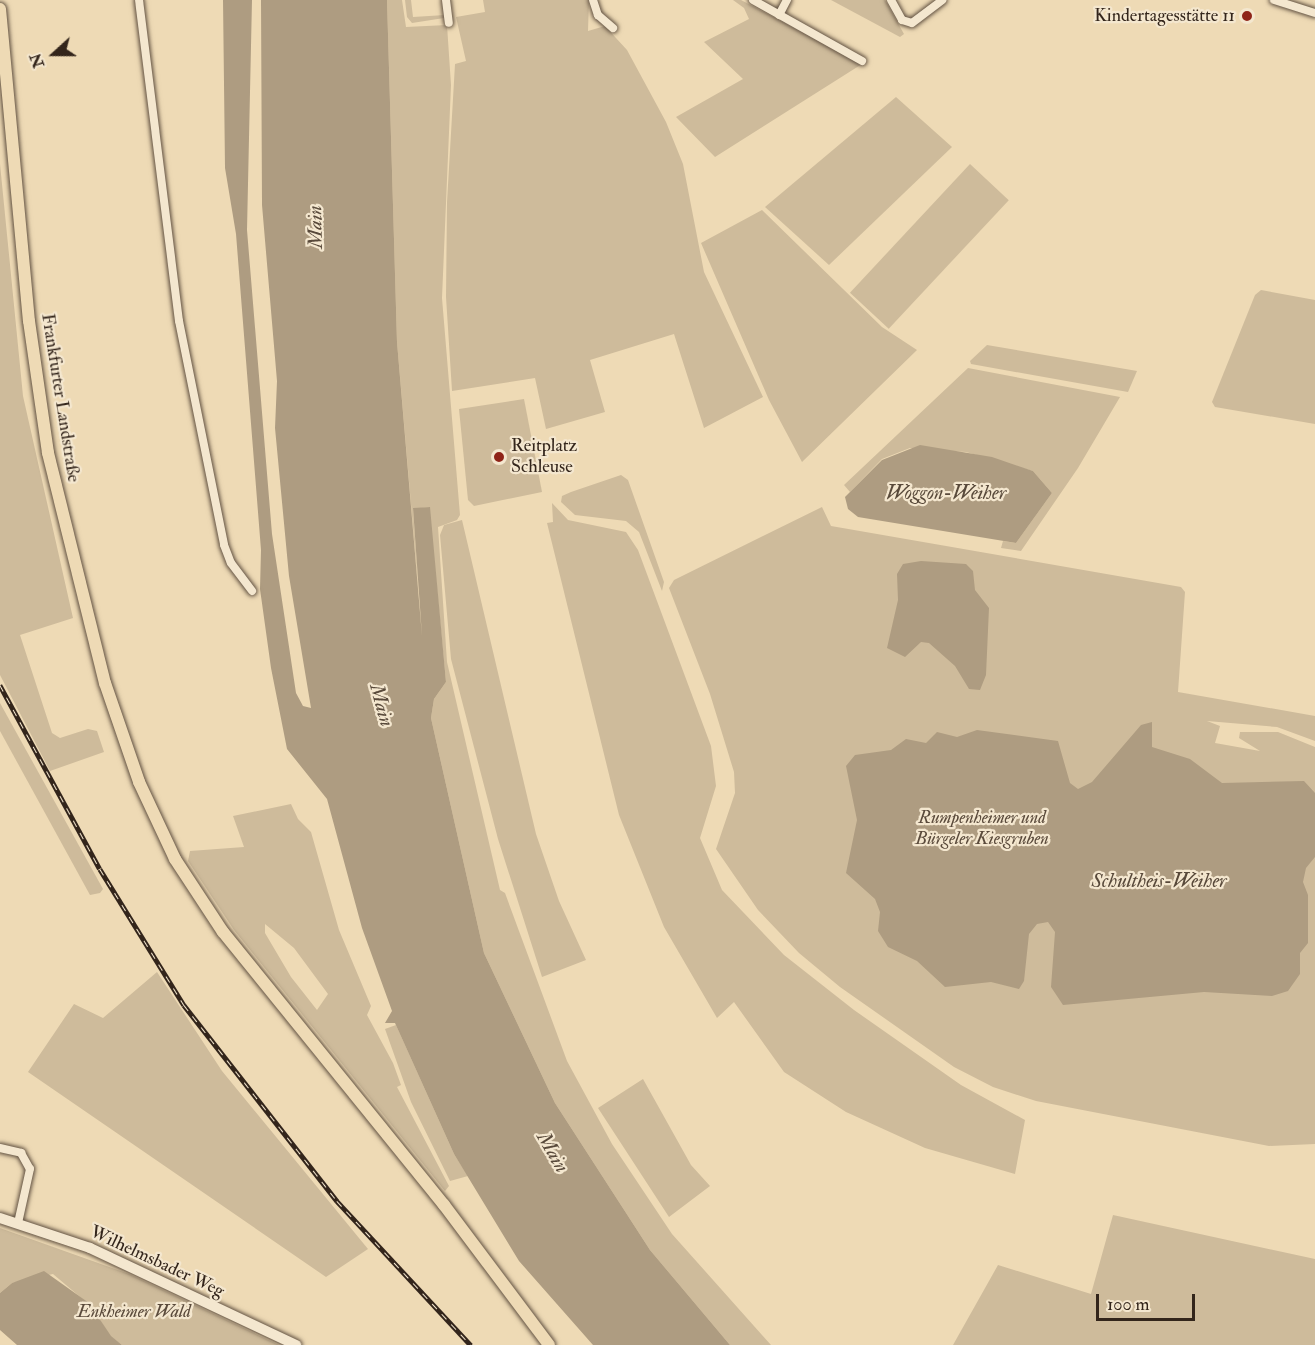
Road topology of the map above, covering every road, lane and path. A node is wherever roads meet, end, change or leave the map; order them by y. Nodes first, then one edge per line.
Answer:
1 (139, 0) edge
2 (446, 0) edge
3 (593, 0) edge
4 (753, 0) edge
5 (787, 0) edge
6 (891, 0) edge
7 (942, 0) edge
8 (1274, 0) edge
9 (0, 9) edge
10 (1315, 13) edge
11 (779, 15) junction
12 (449, 23) dead end
13 (613, 28) dead end
14 (862, 61) dead end
15 (0, 100) edge
16 (252, 591) dead end
17 (136, 786) junction
18 (0, 1148) edge
19 (0, 1218) edge
20 (18, 1223) junction
21 (296, 1345) edge
22 (538, 1345) edge
23 (549, 1345) edge

1 - 16 street
2 - 12 street
3 - 13 street
4 - 11 street
5 - 11 street
6 - 7 street
8 - 10 street
9 - 17 main road, Frankfurter Landstraße
11 - 14 street
15 - 17 main road, Frankfurter Landstraße
17 - 22 main road
17 - 23 main road
18 - 20 street
19 - 20 street, Wilhelmsbader Weg
20 - 21 street, Wilhelmsbader Weg

